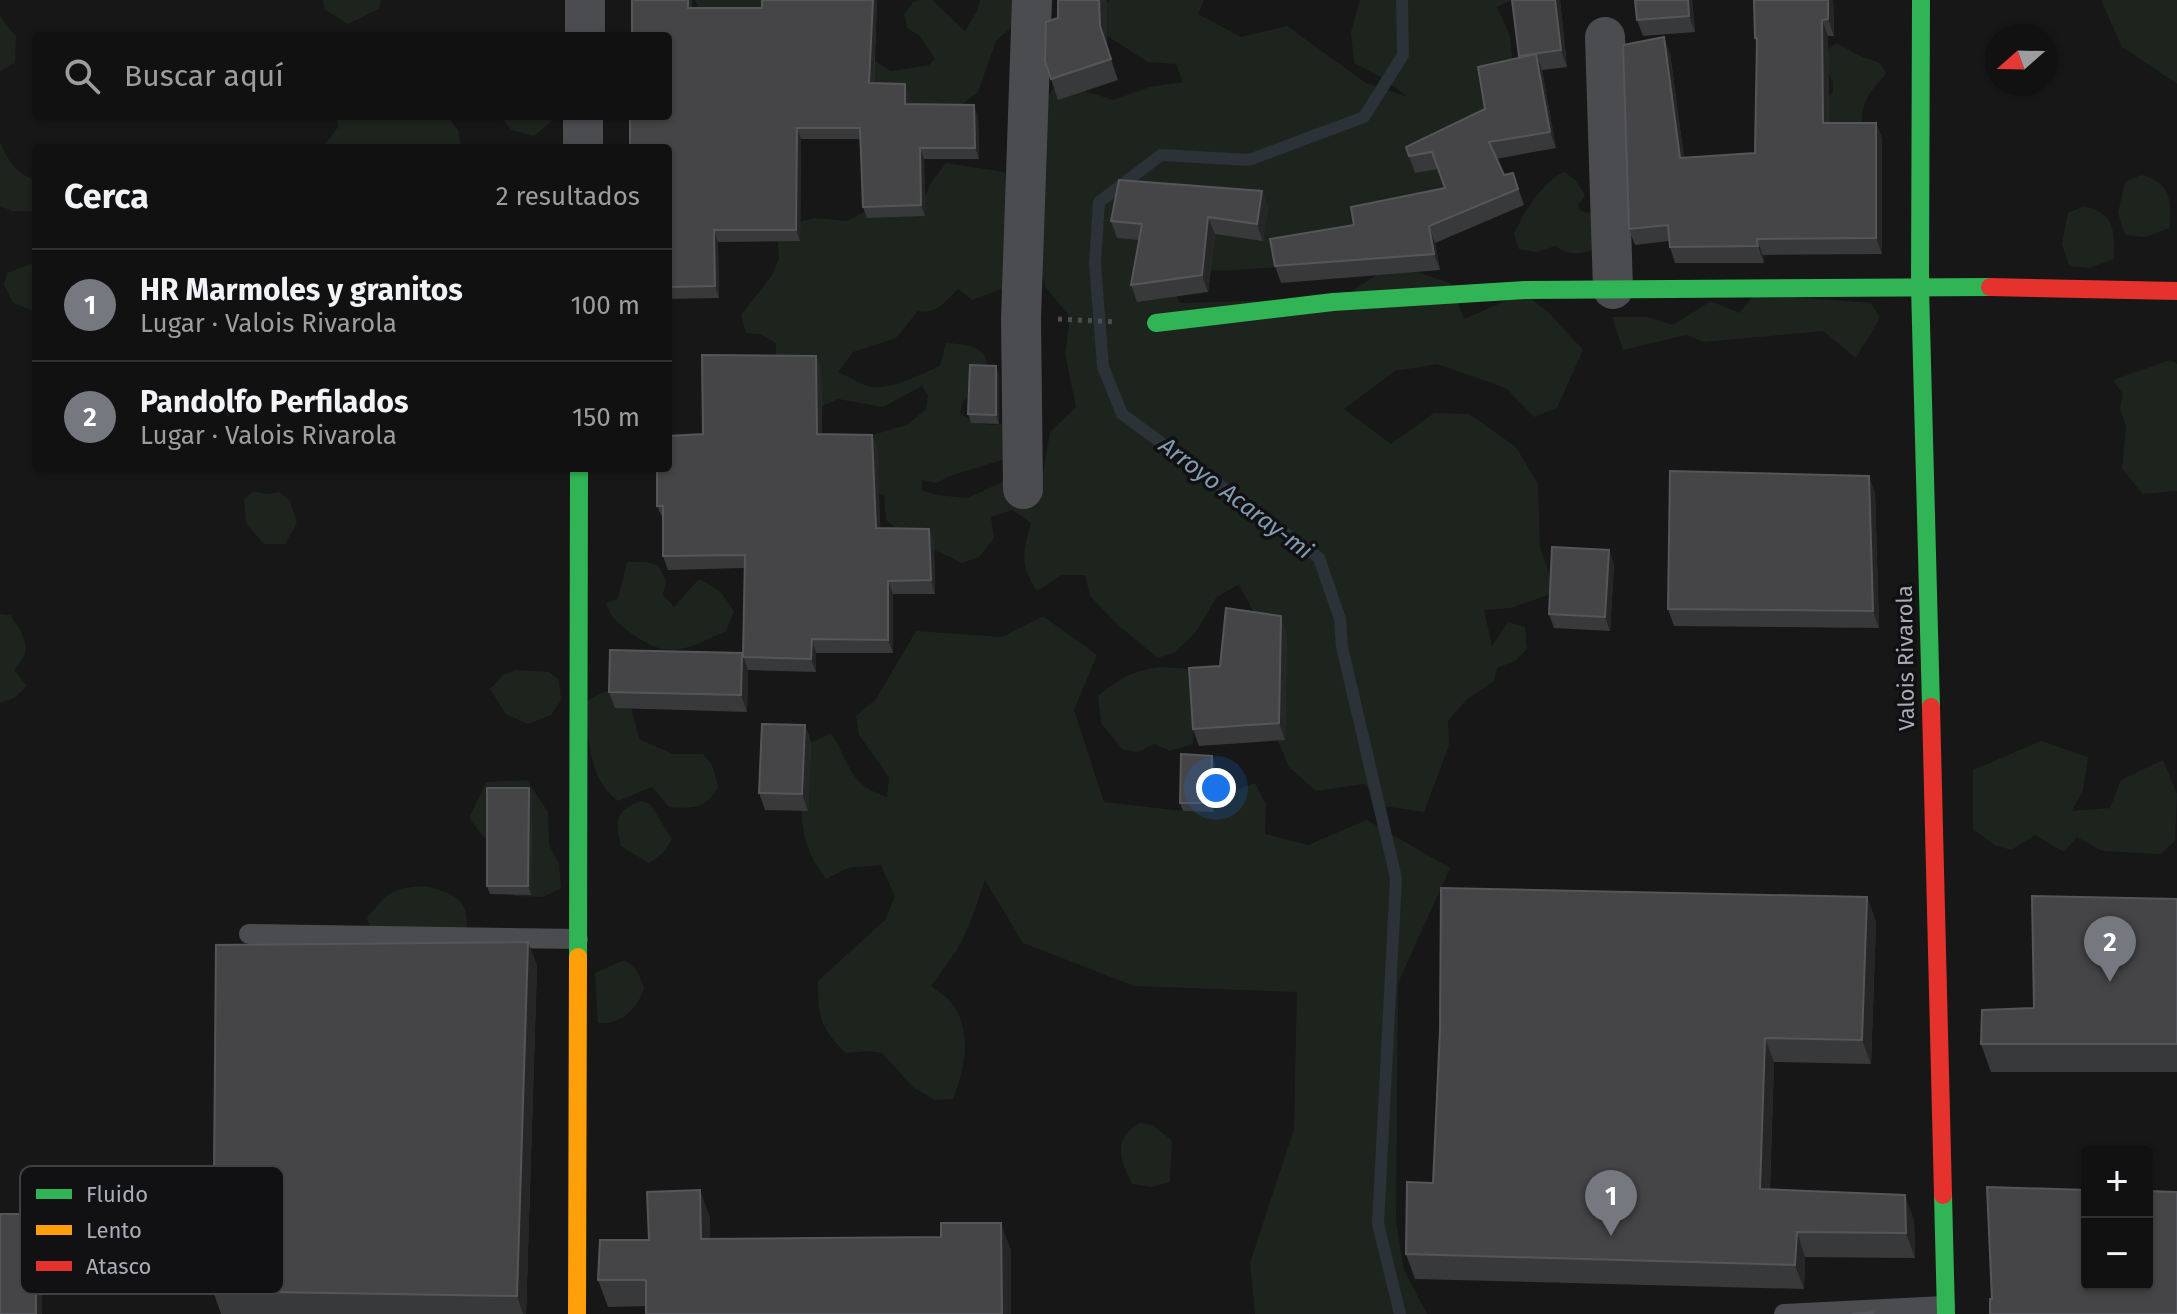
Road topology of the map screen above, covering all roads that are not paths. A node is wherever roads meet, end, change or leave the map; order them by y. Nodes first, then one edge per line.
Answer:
1 (585, 0) edge
2 (1032, 0) edge
3 (1921, 0) edge
4 (585, 32) edge
5 (1605, 37) dead end
6 (583, 120) edge
7 (583, 144) edge
8 (1920, 286) junction
9 (1613, 289) junction
10 (2177, 291) edge
11 (1156, 323) dead end
12 (579, 472) edge
13 (1023, 489) dead end
14 (249, 934) dead end
15 (578, 939) junction
16 (1946, 1310) edge
17 (577, 1314) edge
18 (1784, 1314) edge

1 - 4 street
2 - 13 street
3 - 8 street, Valois Rivarola
5 - 9 street
6 - 7 street
8 - 9 street
8 - 10 street
8 - 16 street, Valois Rivarola
9 - 11 street
12 - 15 street
14 - 15 lane
15 - 17 street
16 - 18 lane

